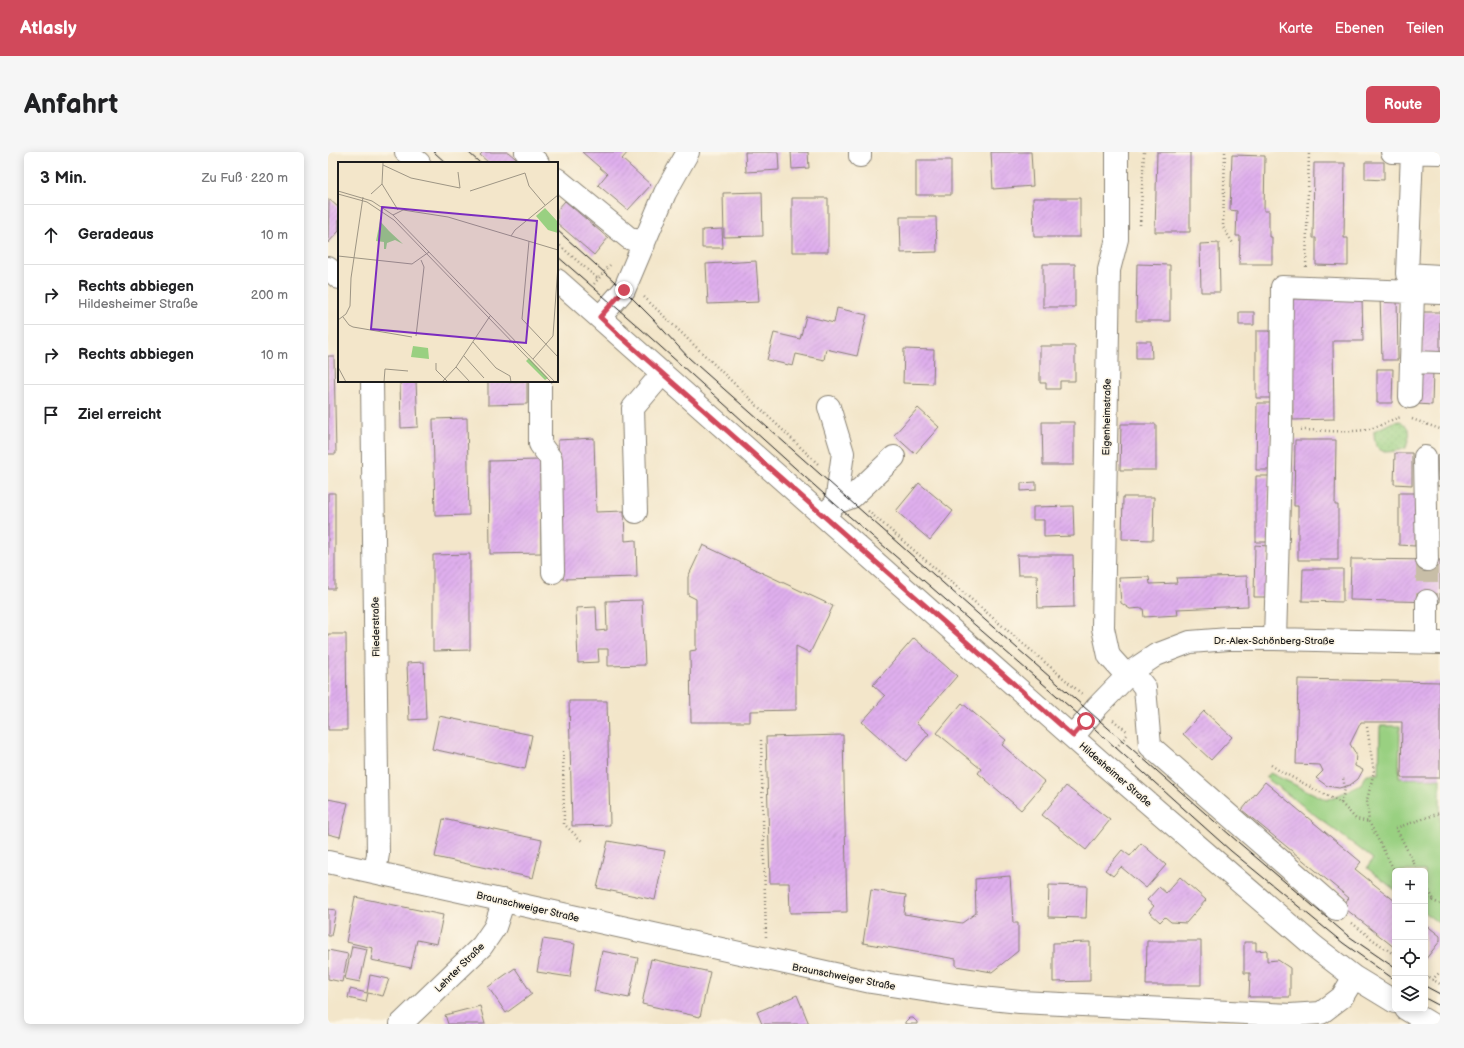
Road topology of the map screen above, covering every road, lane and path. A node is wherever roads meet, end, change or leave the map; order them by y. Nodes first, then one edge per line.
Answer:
1 (406, 152) edge
2 (526, 152) edge
3 (688, 152) edge
4 (1116, 152) edge
5 (1225, 152) edge
6 (1309, 152) edge
7 (1402, 152) edge
8 (1440, 153) edge
9 (418, 162) edge
10 (537, 162) edge
11 (558, 180) edge
12 (637, 241) junction
13 (558, 244) edge
14 (1234, 245) dead end
15 (1306, 267) dead end
16 (328, 268) edge
17 (1440, 276) edge
18 (338, 277) edge
19 (598, 279) junction
20 (558, 281) edge
21 (1413, 292) junction
22 (1440, 293) edge
23 (580, 300) junction
24 (600, 317) junction
25 (1411, 362) junction
26 (1440, 363) edge
27 (662, 374) junction
28 (372, 382) edge
29 (540, 382) edge
30 (829, 407) dead end
31 (1407, 407) joint
32 (1411, 419) dead end
33 (1440, 429) edge
34 (1281, 430) junction
35 (894, 457) dead end
36 (1426, 457) dead end
37 (830, 509) junction
38 (636, 512) dead end
39 (1426, 560) tunnel mouth
40 (553, 572) dead end
41 (1427, 601) tunnel mouth
42 (1275, 639) junction
43 (1434, 643) edge
44 (1129, 674) junction
45 (1367, 727) dead end
46 (1073, 736) junction
47 (761, 740) dead end
48 (564, 751) dead end
49 (1270, 765) dead end
50 (1342, 777) dead end
51 (1341, 803) junction
52 (1440, 813) edge
53 (1369, 822) junction
54 (583, 842) dead end
55 (328, 862) edge
56 (1393, 868) edge
57 (1416, 868) edge
58 (375, 872) junction
59 (1428, 889) edge
60 (1428, 899) edge
61 (504, 900) junction
62 (1434, 900) junction
63 (1440, 904) edge
64 (1336, 910) joint
65 (1392, 953) edge
66 (766, 959) junction
67 (1440, 972) edge
68 (1426, 976) edge
69 (1354, 977) junction
70 (1432, 980) junction
71 (1440, 984) edge
72 (1392, 1000) edge
73 (1411, 1012) edge
74 (1324, 1018) edge
75 (401, 1024) edge
76 (1431, 1024) edge

1 - 9 street
2 - 10 street
3 - 12 street
4 - 44 street, Eigenheimstraße
5 - 14 path
6 - 15 path
7 - 8 street
7 - 17 street
11 - 12 street
12 - 19 path
12 - 24 street
13 - 19 path
16 - 18 street
19 - 23 path
20 - 23 street, Hildesheimer Straße
21 - 22 street
21 - 25 street
21 - 34 street
23 - 24 street, Hildesheimer Straße
24 - 27 street, Hildesheimer Straße
25 - 26 street
25 - 31 street
27 - 37 street, Hildesheimer Straße
27 - 38 street
28 - 58 street, Fliederstraße
29 - 40 street
30 - 37 street
31 - 34 path
32 - 33 path
34 - 42 street
35 - 37 street
36 - 39 street
37 - 46 street, Hildesheimer Straße
41 - 43 street
42 - 43 street, Dr.-Alex-Schönberg-Straße
42 - 44 street, Dr.-Alex-Schönberg-Straße
44 - 46 street, Dr.-Alex-Schönberg-Straße
44 - 64 street, Eigenheimstraße
45 - 53 path
46 - 69 street, Hildesheimer Straße
47 - 66 path
48 - 54 path
49 - 51 path
50 - 51 path
51 - 53 path
52 - 57 path
53 - 56 path
55 - 58 street, Braunschweiger Straße
58 - 61 street, Braunschweiger Straße
59 - 62 path
60 - 62 path
61 - 66 street, Braunschweiger Straße
61 - 75 street, Lehrter Straße
62 - 63 path
64 - 65 path
66 - 74 street, Braunschweiger Straße
67 - 70 path
68 - 70 path
69 - 72 street, Hildesheimer Straße
69 - 74 street, Braunschweiger Straße
70 - 71 path
73 - 76 street

